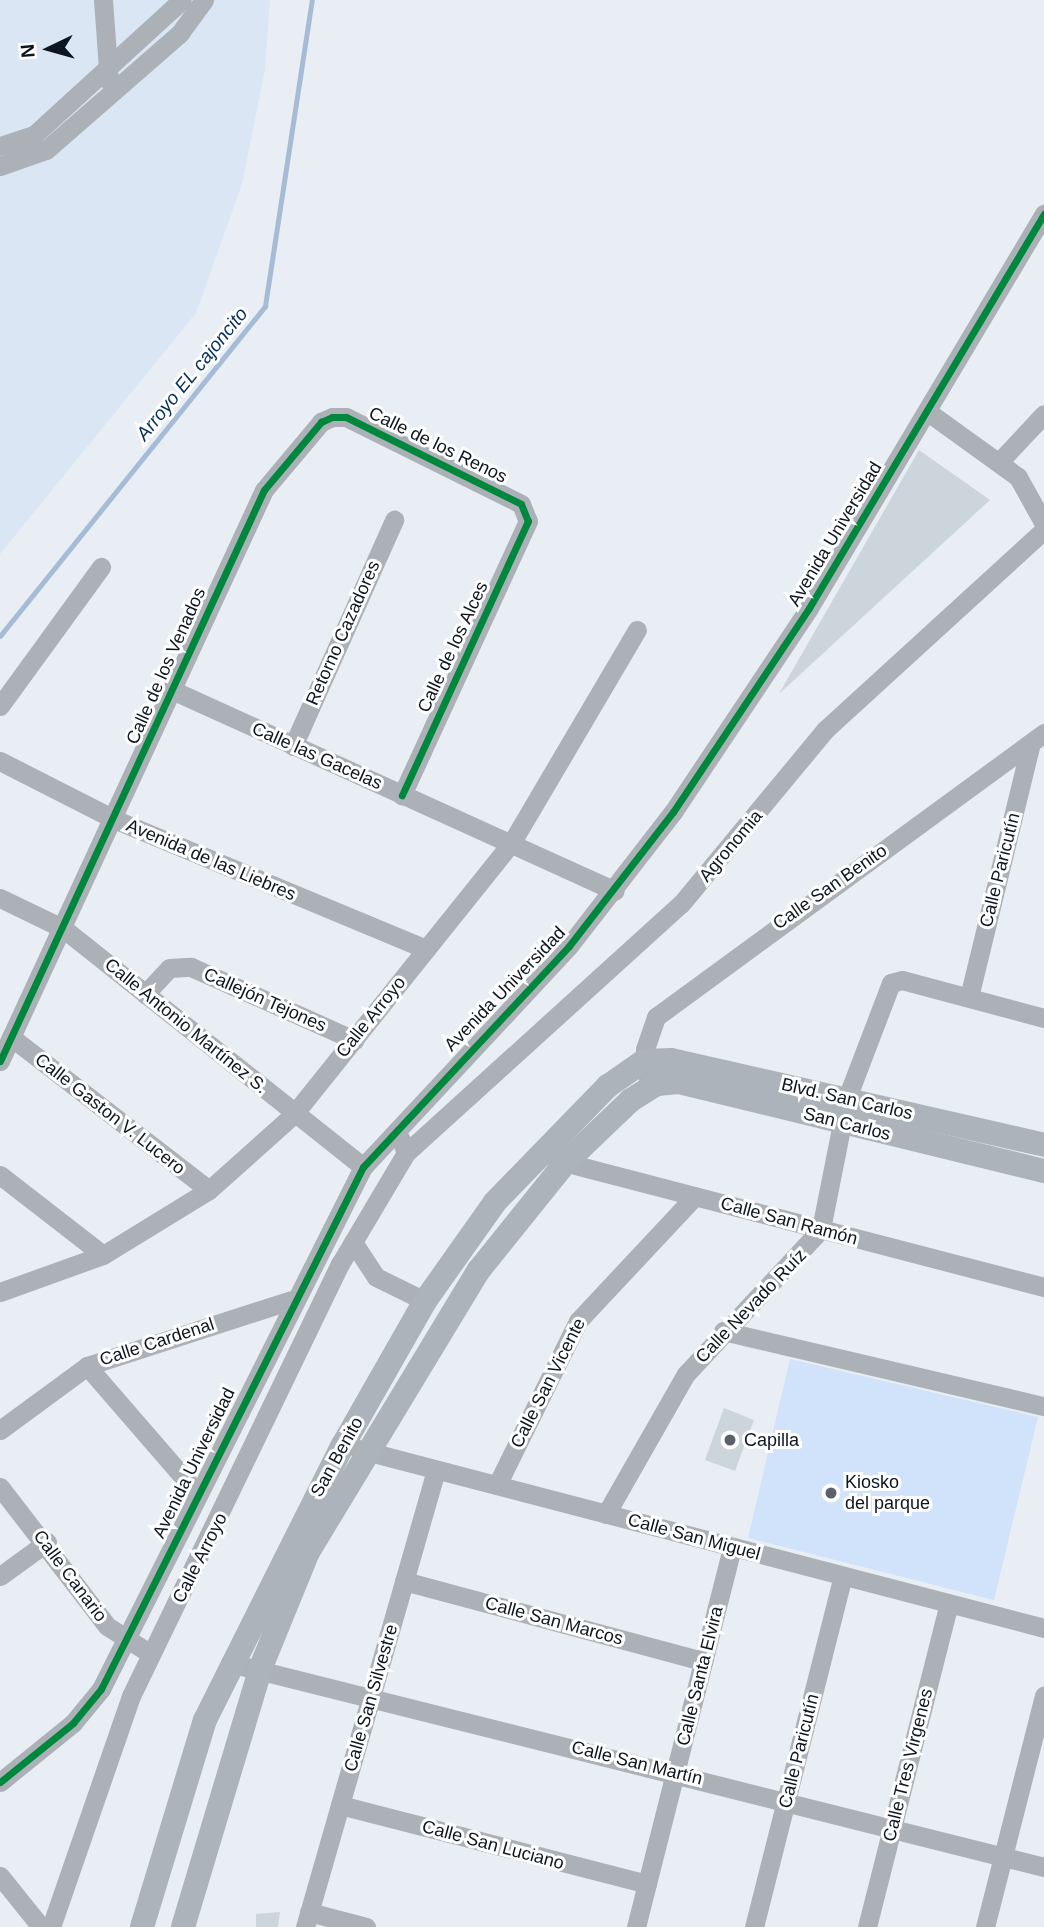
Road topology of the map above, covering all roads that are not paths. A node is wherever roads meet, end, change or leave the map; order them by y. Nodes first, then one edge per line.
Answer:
1 (103, 0) edge
2 (182, 0) edge
3 (204, 0) edge
4 (111, 82) junction
5 (0, 146) edge
6 (0, 166) edge
7 (1044, 214) edge
8 (928, 412) junction
9 (1044, 414) edge
10 (332, 417) joint
11 (1000, 461) junction
12 (526, 511) joint
13 (394, 520) dead end
14 (1044, 524) edge
15 (1044, 530) edge
16 (101, 567) dead end
17 (638, 630) dead end
18 (172, 690) junction
19 (0, 706) edge
20 (1038, 738) edge
21 (293, 746) junction
22 (0, 761) edge
23 (402, 795) junction
24 (116, 820) junction
25 (512, 842) junction
26 (615, 891) junction
27 (0, 898) edge
28 (64, 929) junction
29 (426, 949) junction
30 (145, 994) junction
31 (969, 997) junction
32 (1044, 1018) edge
33 (11, 1037) junction
34 (354, 1040) junction
35 (0, 1060) edge
36 (647, 1060) junction
37 (650, 1087) junction
38 (847, 1098) junction
39 (294, 1114) junction
40 (842, 1123) junction
41 (396, 1126) junction
42 (1044, 1145) edge
43 (406, 1153) junction
44 (535, 1155) junction
45 (565, 1163) junction
46 (363, 1167) junction
47 (1044, 1171) edge
48 (0, 1175) edge
49 (209, 1190) junction
50 (695, 1196) junction
51 (821, 1229) junction
52 (353, 1242) junction
53 (103, 1255) junction
54 (1044, 1287) edge
55 (0, 1292) edge
56 (291, 1300) junction
57 (425, 1301) junction
58 (723, 1331) junction
59 (87, 1366) junction
60 (1044, 1406) edge
61 (0, 1430) edge
62 (355, 1448) junction
63 (436, 1470) junction
64 (497, 1485) junction
65 (0, 1486) edge
66 (197, 1493) junction
67 (606, 1514) junction
68 (47, 1542) junction
69 (732, 1547) junction
70 (0, 1576) edge
71 (844, 1576) junction
72 (404, 1581) junction
73 (949, 1604) junction
74 (1044, 1628) edge
75 (126, 1640) junction
76 (151, 1654) junction
77 (704, 1661) junction
78 (230, 1663) junction
79 (261, 1667) junction
80 (372, 1695) junction
81 (1044, 1695) edge
82 (675, 1773) junction
83 (0, 1782) edge
84 (786, 1801) junction
85 (340, 1805) junction
86 (892, 1828) junction
87 (1003, 1856) junction
88 (1044, 1867) edge
89 (0, 1876) edge
90 (647, 1884) junction
91 (307, 1920) edge
92 (41, 1927) edge
93 (51, 1927) edge
94 (142, 1927) edge
95 (183, 1927) edge
96 (366, 1927) edge
97 (636, 1927) edge
98 (754, 1927) edge
99 (867, 1927) edge
100 (985, 1927) edge

1 - 4 street
2 - 4 street
3 - 4 street
4 - 5 street
4 - 6 street
7 - 8 street, Avenida Universidad
8 - 11 street
8 - 26 street, Avenida Universidad
9 - 11 street
10 - 12 street, Calle de los Renos
10 - 18 street, Calle de los Venados
11 - 14 street
12 - 23 street, Calle de los Alces
13 - 21 street, Retorno Cazadores
15 - 43 street, Agronomia
16 - 19 street
17 - 25 street, Calle Arroyo
18 - 21 street, Calle las Gacelas
18 - 24 street, Calle de los Venados
20 - 31 street, Calle Paricutín
20 - 36 street, Calle San Benito
21 - 23 street, Calle las Gacelas
22 - 24 street, Avenida de las Liebres
23 - 25 street, Calle las Gacelas
24 - 28 street, Calle de los Venados
24 - 29 street, Avenida de las Liebres
25 - 26 street, Calle las Gacelas
25 - 29 street, Calle Arroyo
26 - 41 street, Avenida Universidad
27 - 28 street, Calle Antonio Martínez S.
28 - 30 street, Calle Antonio Martínez S.
28 - 33 street, Calle de los Venados
29 - 34 street, Calle Arroyo
30 - 34 street, Callejón Tejones
30 - 39 street, Calle Antonio Martínez S.
31 - 32 street
31 - 38 street
33 - 35 street, Calle de los Venados
33 - 49 street, Calle Gaston V. Lucero
34 - 39 street, Calle Arroyo
36 - 37 street
36 - 38 main road, Blvd. San Carlos
36 - 44 main road, San Benito
37 - 40 main road, San Carlos
37 - 45 main road, San Benito
38 - 42 main road, Blvd. San Carlos
39 - 46 street, Calle Antonio Martínez S.
39 - 49 street, Calle Arroyo
40 - 47 main road, San Carlos
40 - 51 street
41 - 43 street
41 - 46 street, Avenida Universidad
43 - 52 street, Calle Arroyo
44 - 45 street, Calle San Ramón
44 - 57 main road, San Benito
45 - 50 street, Calle San Ramón
45 - 62 main road, San Benito
46 - 56 street, Avenida Universidad
48 - 53 street
49 - 53 street, Calle Arroyo
50 - 51 street, Calle San Ramón
50 - 64 street, Calle San Vicente
51 - 54 street, Calle San Ramón
51 - 58 street, Calle Nevado Ruíz
52 - 57 street
52 - 76 street, Calle Arroyo
53 - 55 street, Calle Arroyo
56 - 59 street, Calle Cardenal
56 - 66 street, Avenida Universidad
57 - 62 main road, San Benito
58 - 60 street
58 - 67 street, Calle Nevado Ruíz
59 - 61 street, Calle Cardenal
59 - 66 street
62 - 63 street, Calle San Miguel
62 - 78 main road, San Benito
62 - 79 main road, San Benito
63 - 64 street, Calle San Miguel
63 - 72 street, Calle San Silvestre
64 - 67 street, Calle San Miguel
65 - 68 street, Calle Canario
66 - 75 street, Avenida Universidad
67 - 69 street, Calle San Miguel
68 - 70 street
68 - 75 street, Calle Canario
69 - 71 street, Calle San Miguel
69 - 77 street, Calle Santa Elvira
71 - 73 street, Calle San Miguel
71 - 84 street, Calle Paricutín
72 - 77 street, Calle San Marcos
72 - 80 street, Calle San Silvestre
73 - 74 street, Calle San Miguel
73 - 86 street, Calle Tres Virgenes
75 - 76 street, Calle Canario
75 - 83 street, Avenida Universidad
76 - 93 street, Calle Arroyo
77 - 82 street, Calle Santa Elvira
78 - 79 street, Calle San Martín
78 - 94 main road, San Benito
79 - 80 street, Calle San Martín
79 - 95 main road, San Benito
80 - 82 street, Calle San Martín
80 - 85 street, Calle San Silvestre
81 - 87 street
82 - 84 street, Calle San Martín
82 - 90 street, Calle Santa Elvira
84 - 86 street, Calle San Martín
84 - 98 street, Calle Paricutín
85 - 90 street, Calle San Luciano
85 - 91 street, Calle San Silvestre
86 - 87 street, Calle San Martín
86 - 99 street, Calle Tres Virgenes
87 - 88 street, Calle San Martín
87 - 100 street
89 - 92 street
90 - 97 street, Calle Santa Elvira
91 - 96 street

